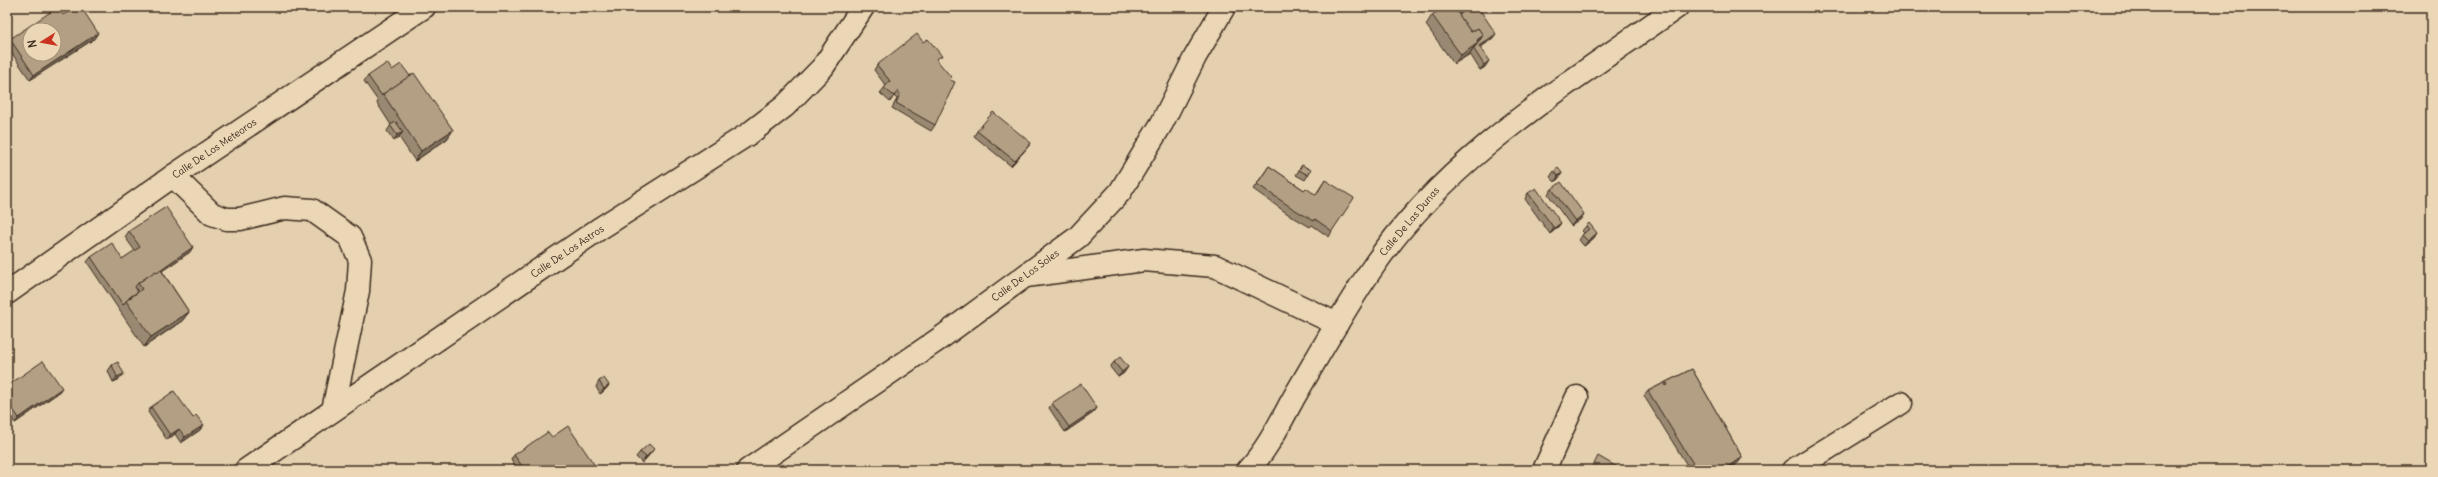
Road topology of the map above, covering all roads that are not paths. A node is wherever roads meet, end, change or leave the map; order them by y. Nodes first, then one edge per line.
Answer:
1 (424, 7) edge
2 (863, 7) edge
3 (1224, 7) edge
4 (1678, 7) edge
5 (172, 176) junction
6 (1023, 277) junction
7 (7, 294) edge
8 (1337, 324) junction
9 (1578, 397) dead end
10 (1901, 403) dead end
11 (333, 410) junction
12 (246, 470) edge
13 (748, 470) edge
14 (1248, 470) edge
15 (1544, 470) edge
16 (1793, 470) edge

1 - 5 street, Calle De Los Meteoros
2 - 11 street, Calle De Los Astros
3 - 6 street, Calle De Los Soles
4 - 8 street, Calle De Las Dunas
5 - 7 street, Calle De Los Meteoros
5 - 11 street
6 - 8 street
6 - 13 street, Calle De Los Soles
8 - 14 street, Calle De Las Dunas
9 - 15 street
10 - 16 street
11 - 12 street, Calle De Los Astros

